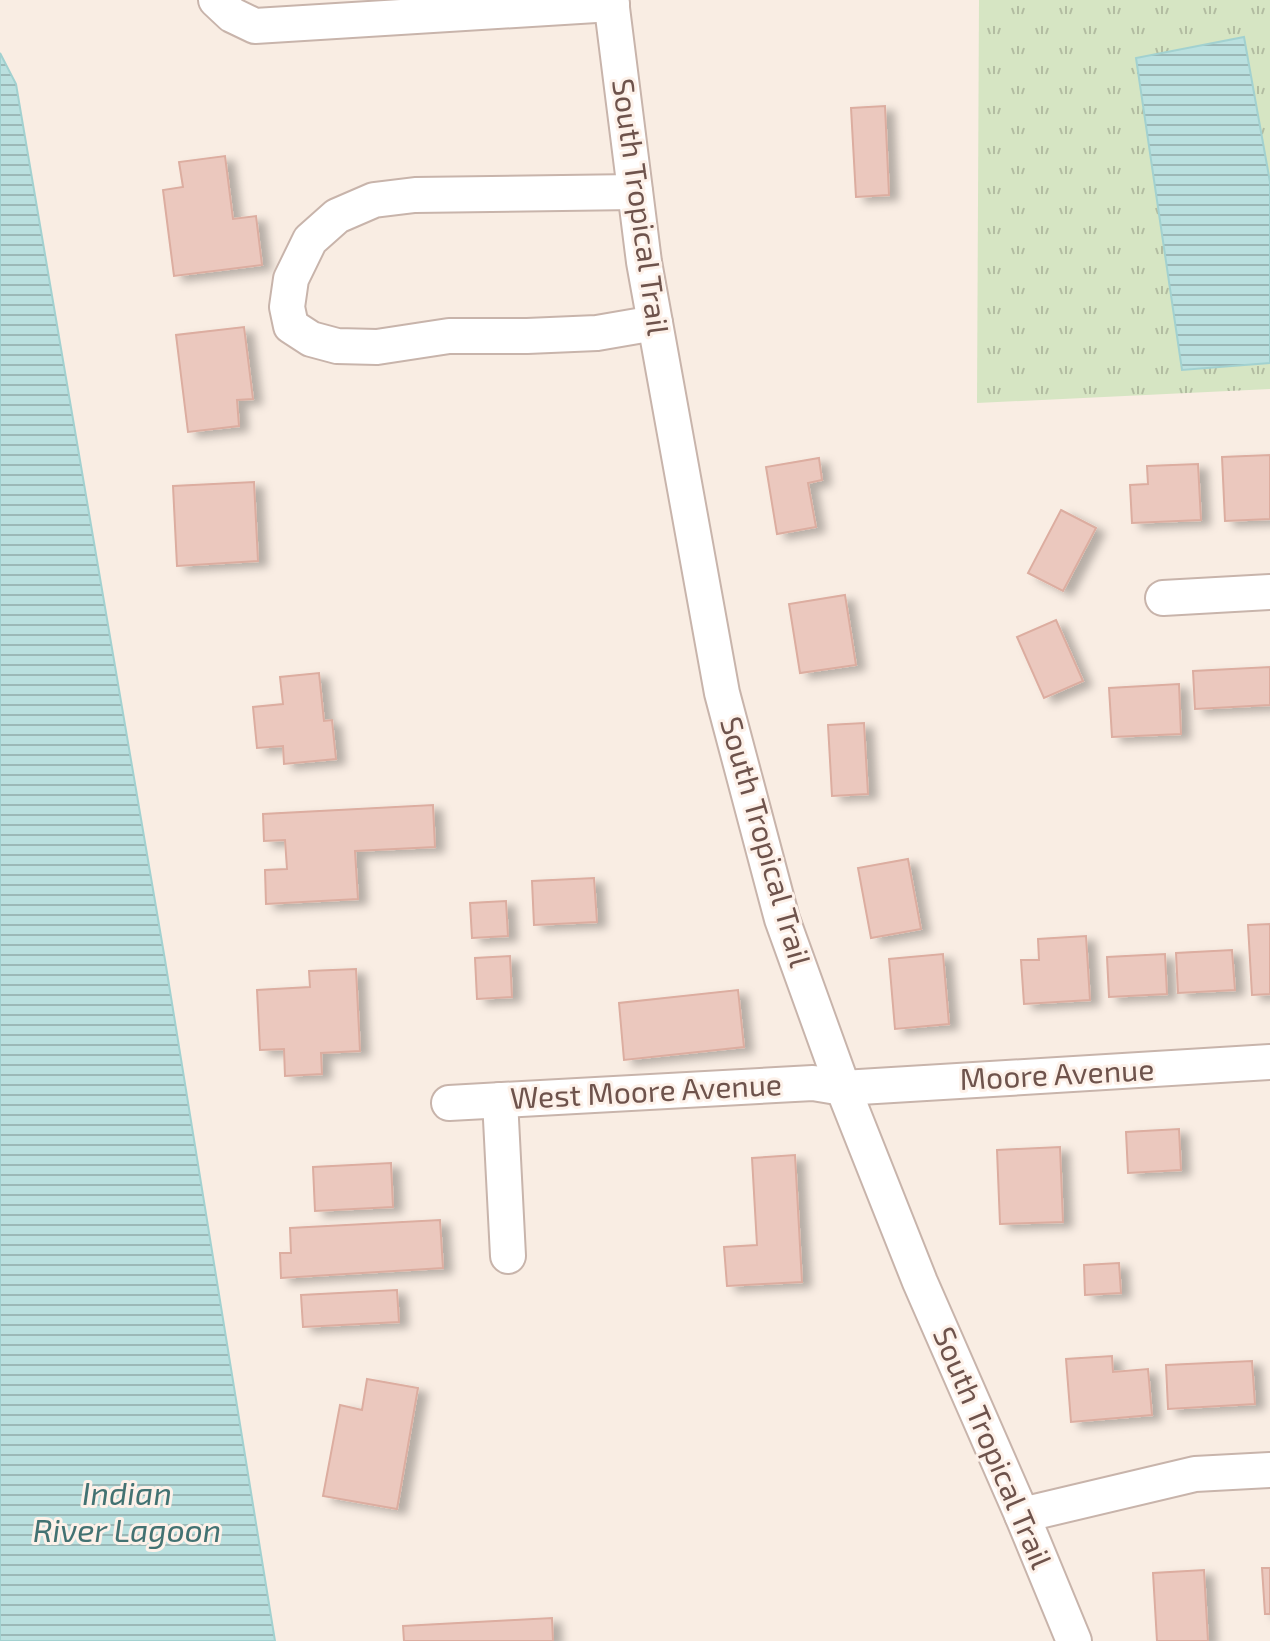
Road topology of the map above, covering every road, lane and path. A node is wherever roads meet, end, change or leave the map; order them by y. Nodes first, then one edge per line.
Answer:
1 (216, 0) edge
2 (612, 2) edge
3 (635, 192) junction
4 (655, 323) junction
5 (1270, 592) edge
6 (1163, 598) dead end
7 (1270, 1062) edge
8 (843, 1088) junction
9 (500, 1100) junction
10 (449, 1103) dead end
11 (508, 1256) dead end
12 (1270, 1470) edge
13 (1022, 1515) junction
14 (1074, 1641) edge

1 - 2 street
2 - 3 street, South Tropical Trail
3 - 4 street, South Tropical Trail
3 - 4 street
4 - 8 street, South Tropical Trail
5 - 6 street
7 - 8 street, Moore Avenue
8 - 9 street, West Moore Avenue
8 - 13 street, South Tropical Trail
9 - 10 street, West Moore Avenue
9 - 11 street
12 - 13 street
13 - 14 street, South Tropical Trail

